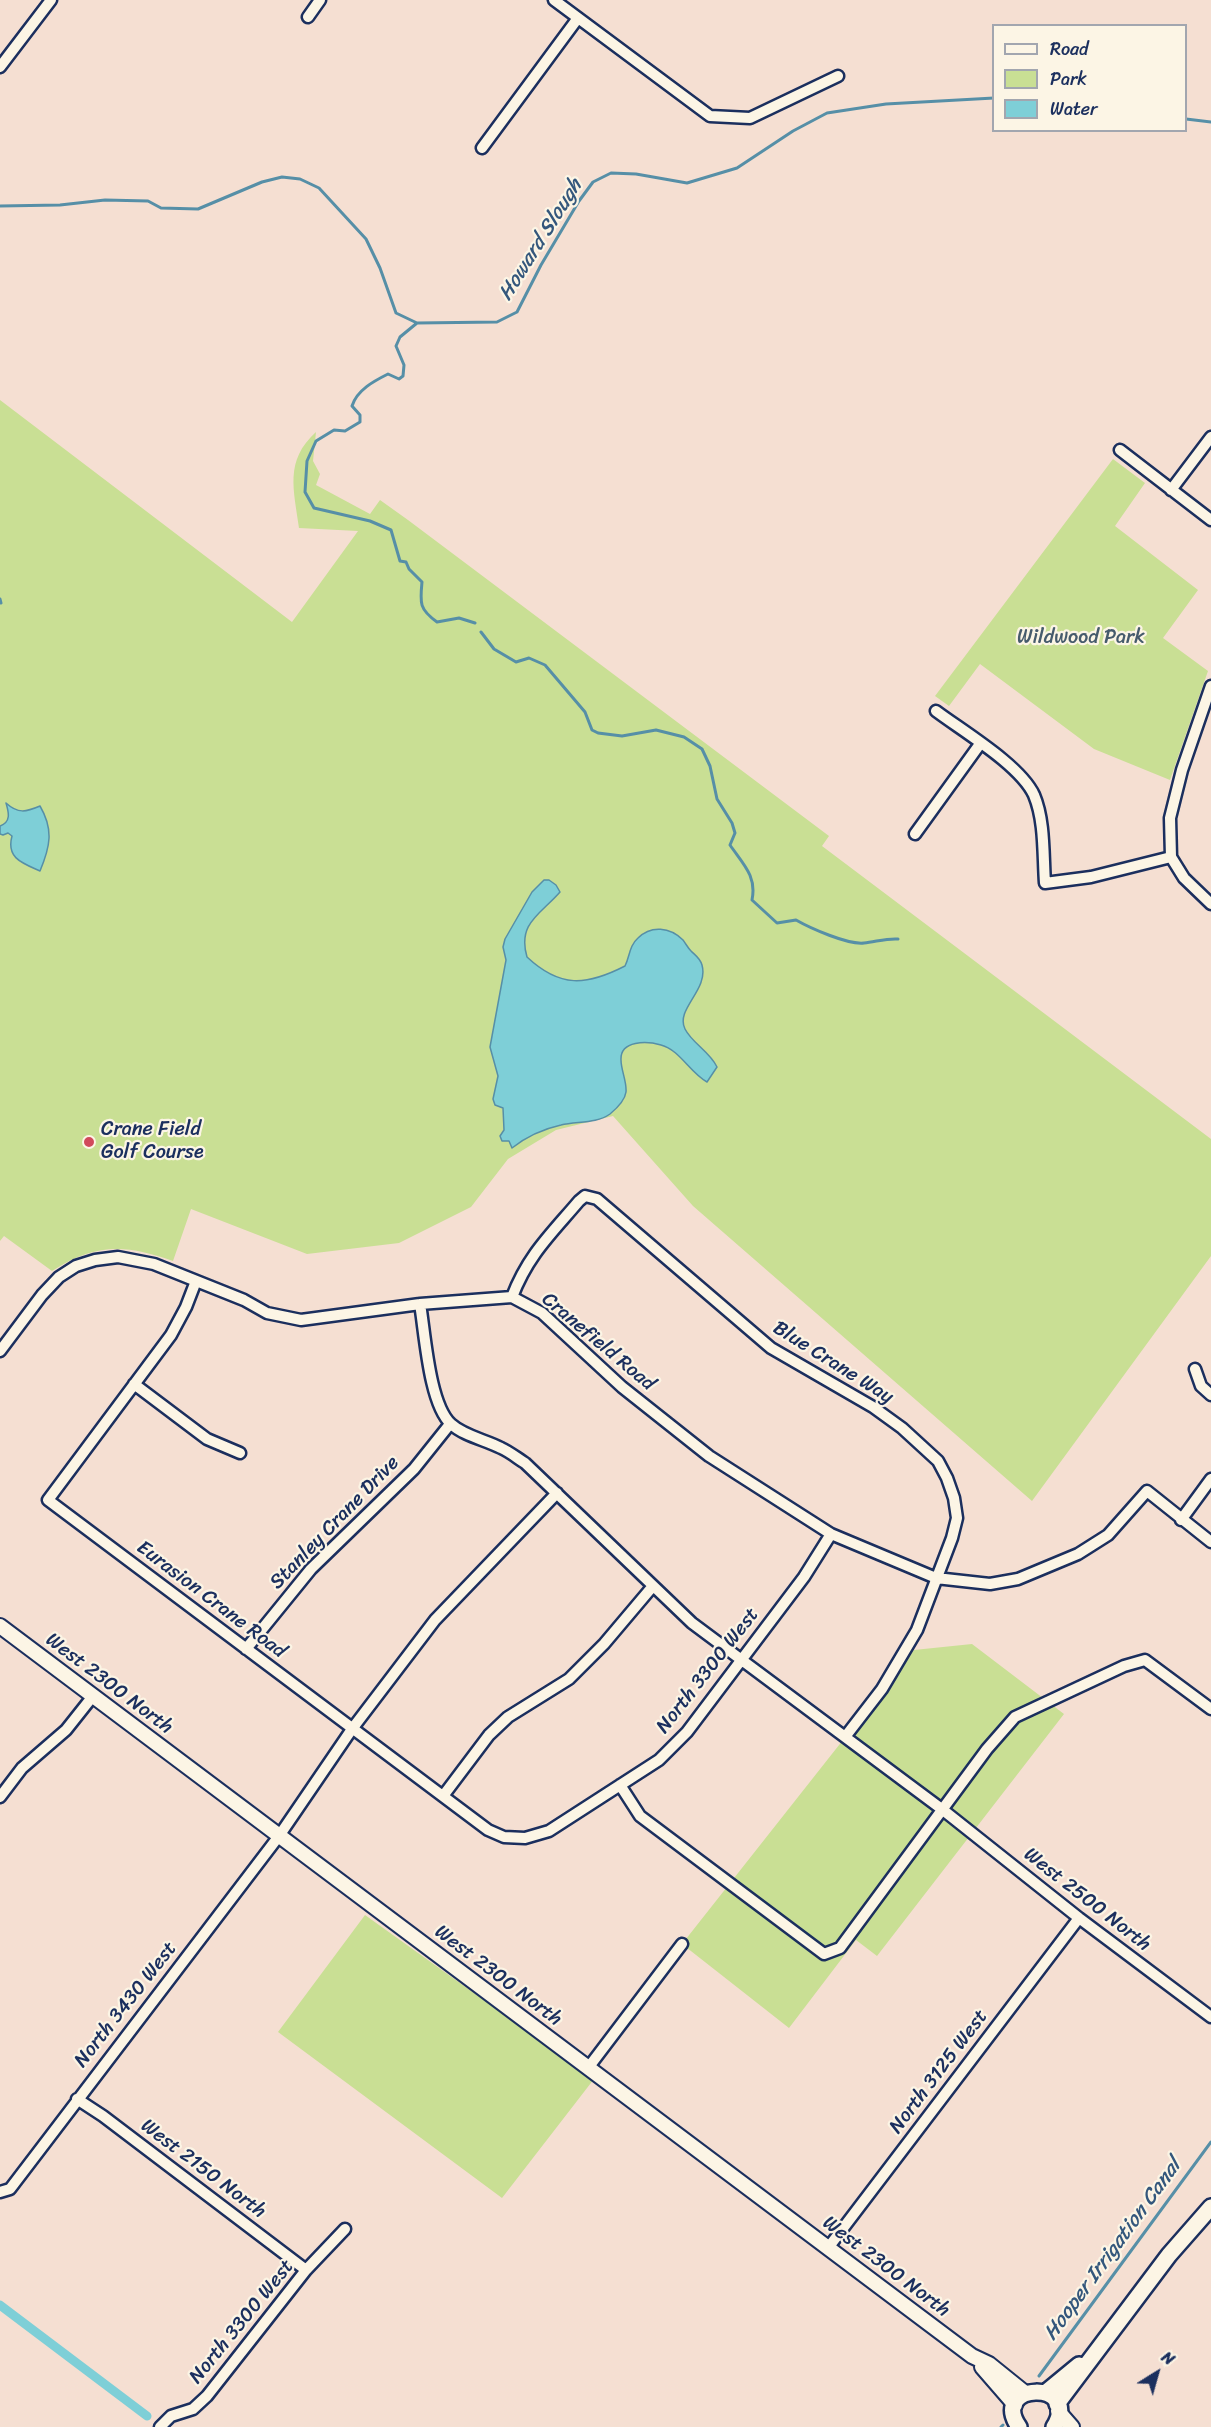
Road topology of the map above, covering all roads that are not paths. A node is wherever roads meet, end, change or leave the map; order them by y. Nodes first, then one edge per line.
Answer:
1 (51, 0) edge
2 (320, 0) edge
3 (554, 0) edge
4 (308, 16) dead end
5 (578, 18) junction
6 (0, 67) edge
7 (838, 76) dead end
8 (482, 148) dead end
9 (1211, 437) edge
10 (1120, 450) dead end
11 (1171, 490) junction
12 (1211, 520) edge
13 (1211, 686) edge
14 (936, 711) dead end
15 (980, 744) junction
16 (915, 834) dead end
17 (1171, 857) junction
18 (1211, 904) edge
19 (196, 1281) junction
20 (512, 1297) junction
21 (420, 1304) junction
22 (1, 1346) edge
23 (1195, 1369) dead end
24 (134, 1384) junction
25 (1211, 1395) edge
26 (450, 1424) junction
27 (240, 1453) dead end
28 (1211, 1479) edge
29 (557, 1493) junction
30 (1181, 1520) junction
31 (831, 1534) junction
32 (1211, 1542) edge
33 (936, 1578) junction
34 (653, 1586) junction
35 (0, 1626) edge
36 (246, 1649) junction
37 (742, 1659) junction
38 (93, 1696) junction
39 (1211, 1709) edge
40 (352, 1729) junction
41 (845, 1737) junction
42 (620, 1785) junction
43 (443, 1796) junction
44 (0, 1797) edge
45 (943, 1810) junction
46 (279, 1836) junction
47 (525, 1838) joint
48 (1079, 1918) junction
49 (682, 1944) dead end
50 (1211, 2017) edge
51 (588, 2068) junction
52 (77, 2099) junction
53 (0, 2192) edge
54 (1210, 2210) edge
55 (345, 2229) dead end
56 (828, 2248) junction
57 (306, 2270) junction
58 (1020, 2400) junction
59 (1053, 2402) junction
60 (1017, 2426) edge
61 (160, 2427) edge
62 (1053, 2427) edge
63 (1072, 2427) edge

1 - 6 street
2 - 4 street
3 - 5 street
5 - 7 street
5 - 8 street
9 - 11 street
10 - 11 street
11 - 12 street
13 - 17 street
14 - 15 street
15 - 16 street
15 - 17 street
17 - 18 street
19 - 21 street, Cranefield Road
19 - 22 street, Cranefield Road
19 - 24 street
20 - 21 street, Cranefield Road
20 - 31 street, Cranefield Road
20 - 33 street, Blue Crane Way
21 - 26 street
23 - 25 street
24 - 27 street
24 - 36 street, Eurasion Crane Road
26 - 29 street, West 2500 North
26 - 36 street, Stanley Crane Drive
28 - 30 street
29 - 34 street, West 2500 North
29 - 40 street, North 3430 West
30 - 32 street
30 - 33 street, Cranefield Road
31 - 33 street, Cranefield Road
31 - 37 street, North 3300 West
33 - 41 street, Blue Crane Way
34 - 37 street, West 2500 North
34 - 43 street
35 - 38 street, West 2300 North
36 - 40 street, Eurasion Crane Road
37 - 41 street, West 2500 North
37 - 42 street, North 3300 West
38 - 44 street
38 - 46 street, West 2300 North
39 - 45 street
40 - 43 street, Eurasion Crane Road
40 - 46 street, North 3430 West
41 - 45 street, West 2500 North
42 - 45 street
42 - 47 street, North 3300 West
43 - 47 street, Eurasion Crane Road
45 - 48 street, West 2500 North
46 - 51 street, West 2300 North
46 - 52 street, North 3430 West
48 - 50 street, West 2500 North
48 - 56 street, North 3125 West
49 - 51 street
51 - 56 street, West 2300 North
52 - 53 street, North 3430 West
52 - 57 street, West 2150 North
54 - 59 main road
55 - 57 street, North 3300 West
56 - 58 street, West 2300 North
57 - 61 street, North 3300 West
58 - 59 main road
58 - 60 main road
59 - 62 main road
59 - 63 street

